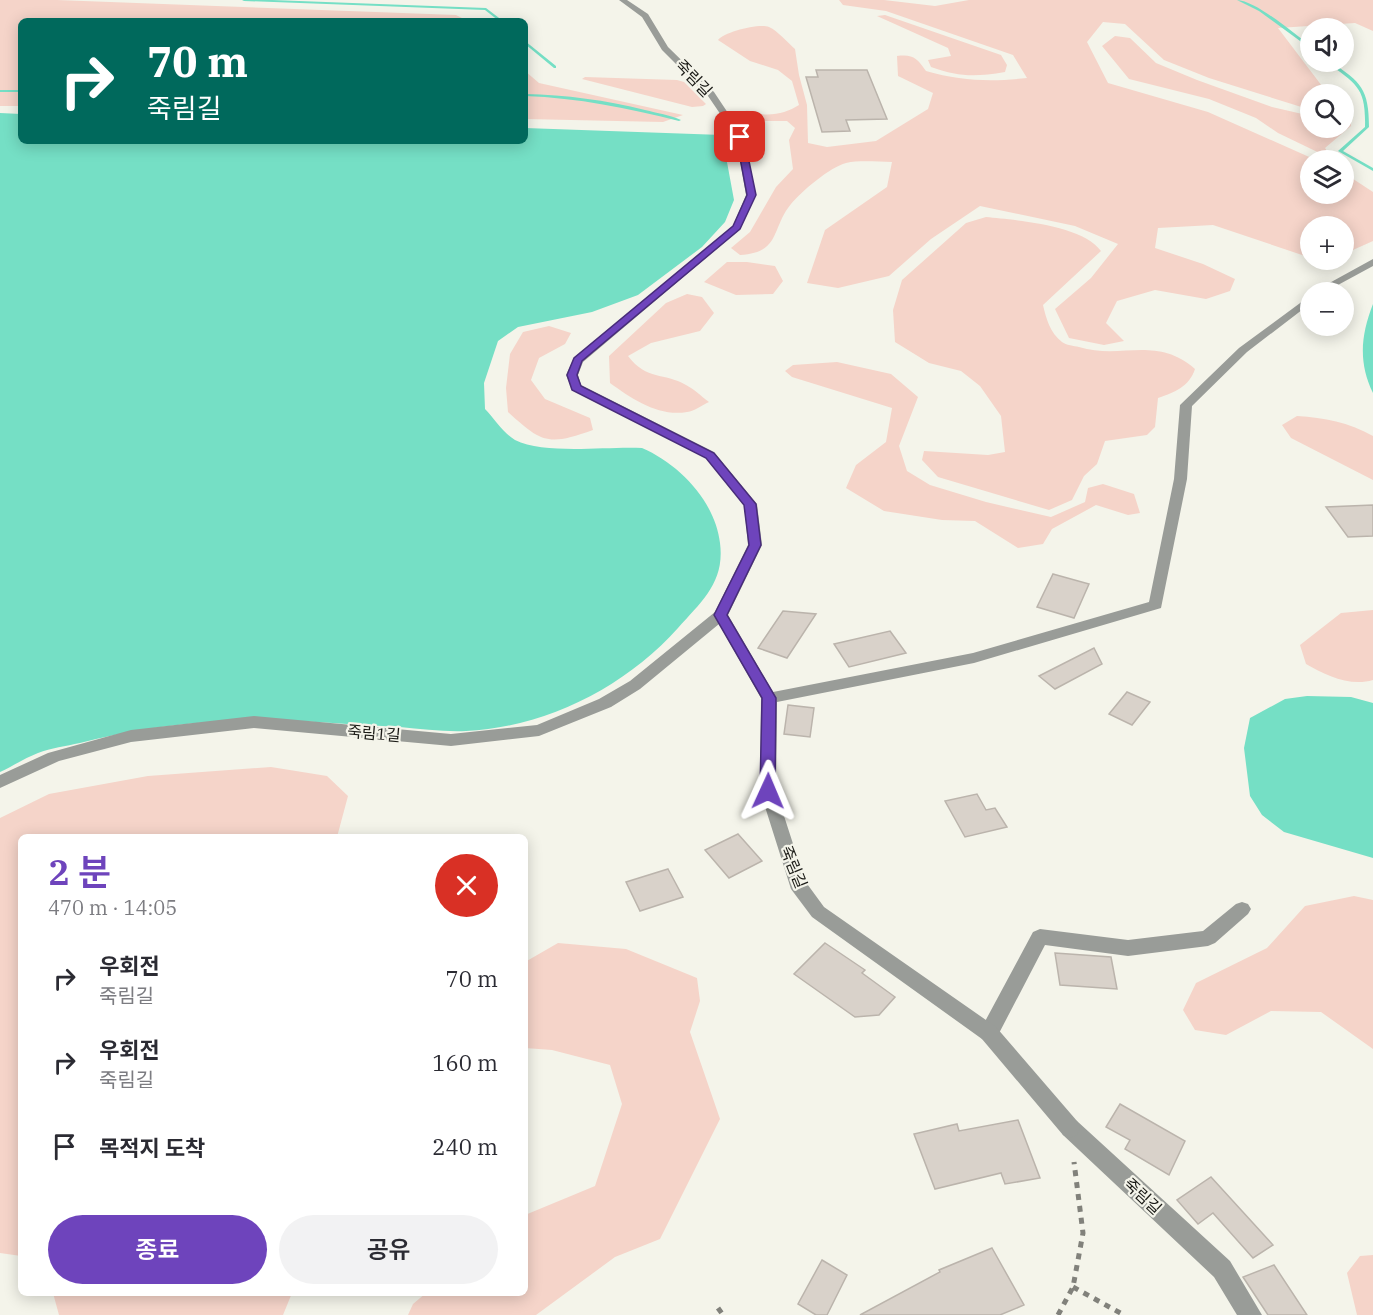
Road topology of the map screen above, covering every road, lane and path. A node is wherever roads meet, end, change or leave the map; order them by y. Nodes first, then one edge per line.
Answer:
1 (622, 0) edge
2 (1373, 262) edge
3 (1336, 282) edge
4 (1300, 306) edge
5 (721, 615) junction
6 (769, 698) junction
7 (0, 782) edge
8 (1242, 909) dead end
9 (989, 1033) junction
10 (1070, 1128) junction
11 (1073, 1287) junction
12 (718, 1308) dead end
13 (723, 1315) edge
14 (1058, 1315) edge
15 (1124, 1315) edge
16 (1250, 1315) edge

1 - 5 street, 죽림길
2 - 3 street
4 - 6 street
5 - 6 street
5 - 7 street, 죽림1길
6 - 9 street, 죽림길
8 - 9 street
9 - 10 street, 죽림길
10 - 11 path
10 - 16 street, 죽림길
11 - 14 path
11 - 15 path
12 - 13 path

